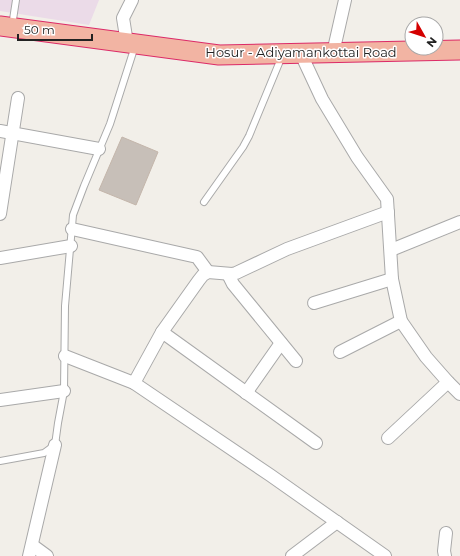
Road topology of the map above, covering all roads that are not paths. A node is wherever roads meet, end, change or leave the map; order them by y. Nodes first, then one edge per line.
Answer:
1 (16, 0) edge
2 (132, 0) edge
3 (345, 0) edge
4 (6, 27) edge
5 (131, 44) junction
6 (460, 50) edge
7 (333, 53) junction
8 (282, 54) junction
9 (301, 54) junction
10 (18, 98) dead end
11 (0, 131) edge
12 (14, 134) junction
13 (99, 149) junction
14 (204, 202) dead end
15 (388, 212) junction
16 (0, 214) edge
17 (460, 222) edge
18 (72, 229) junction
19 (71, 246) junction
20 (391, 250) junction
21 (0, 258) edge
22 (208, 272) junction
23 (228, 274) junction
24 (392, 279) junction
25 (314, 304) dead end
26 (401, 321) junction
27 (162, 332) junction
28 (281, 343) junction
29 (340, 352) dead end
30 (65, 356) junction
31 (296, 362) dead end
32 (448, 382) junction
33 (134, 383) junction
34 (64, 391) junction
35 (246, 393) junction
36 (460, 394) edge
37 (0, 400) edge
38 (388, 438) dead end
39 (316, 443) dead end
40 (55, 445) junction
41 (0, 461) edge
42 (337, 522) junction
43 (446, 533) dead end
44 (31, 550) edge
45 (47, 556) edge
46 (292, 556) edge
47 (384, 556) edge
48 (445, 556) edge

1 - 4 lane
2 - 5 street
3 - 7 street
4 - 5 highway, Hosur - Adiyamankottai Road
5 - 8 highway, Hosur - Adiyamankottai Road
5 - 13 lane
6 - 7 highway, Hosur - Adiyamankottai Road
7 - 9 highway, Hosur - Adiyamankottai Road
8 - 9 highway, Hosur - Adiyamankottai Road
8 - 14 lane
9 - 15 street
10 - 12 street
11 - 12 street
12 - 13 street
12 - 16 street
13 - 18 lane
15 - 20 street
15 - 23 street
17 - 20 street
18 - 19 lane
18 - 22 street
19 - 21 street
19 - 30 lane
20 - 24 street
22 - 23 street
22 - 27 street
23 - 28 street
24 - 25 street
24 - 26 street
26 - 29 street
26 - 32 street
27 - 33 street
27 - 35 street
28 - 31 street
28 - 35 street
30 - 33 street
30 - 34 lane
32 - 36 street
32 - 38 street
33 - 42 street
34 - 37 street
34 - 40 lane
35 - 39 street
40 - 41 lane
40 - 44 street
42 - 46 street
42 - 47 street
43 - 48 street
44 - 45 street

